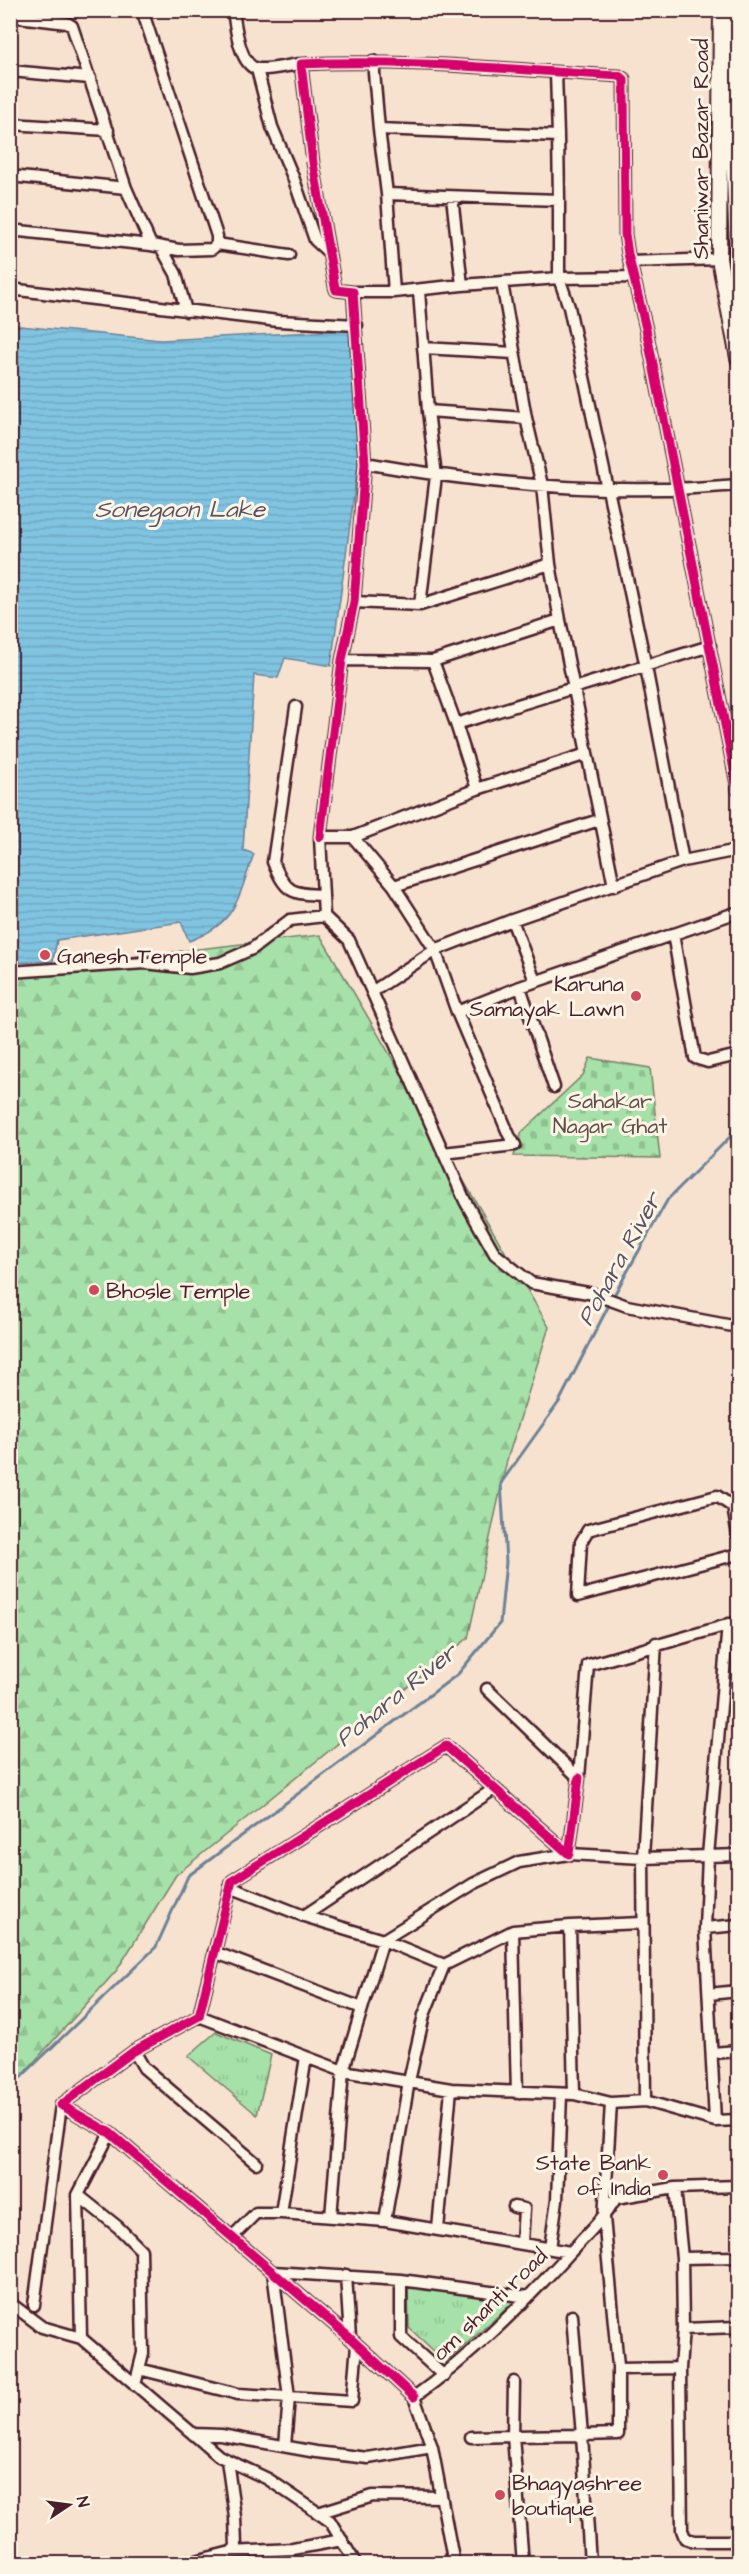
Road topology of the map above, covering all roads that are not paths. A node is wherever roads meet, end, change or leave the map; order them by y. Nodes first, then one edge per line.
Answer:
1 (142, 10) edge
2 (233, 10) edge
3 (721, 10) edge
4 (732, 10) edge
5 (10, 16) edge
6 (734, 34) edge
7 (373, 61) junction
8 (302, 64) junction
9 (257, 69) junction
10 (10, 71) edge
11 (556, 73) junction
12 (90, 78) junction
13 (735, 97) edge
14 (10, 124) edge
15 (379, 129) junction
16 (108, 130) junction
17 (558, 136) junction
18 (10, 176) edge
19 (126, 188) junction
20 (387, 194) junction
21 (452, 197) junction
22 (559, 200) junction
23 (10, 230) edge
24 (217, 244) junction
25 (156, 246) junction
26 (327, 251) junction
27 (289, 255) dead end
28 (719, 260) junction
29 (630, 262) junction
30 (738, 276) edge
31 (633, 277) junction
32 (559, 278) junction
33 (502, 283) junction
34 (462, 285) junction
35 (10, 289) edge
36 (419, 291) junction
37 (353, 292) junction
38 (394, 292) junction
39 (186, 311) junction
40 (357, 325) junction
41 (423, 348) junction
42 (514, 353) junction
43 (738, 358) edge
44 (428, 411) junction
45 (526, 418) junction
46 (364, 463) junction
47 (436, 476) junction
48 (738, 484) edge
49 (542, 485) junction
50 (679, 490) junction
51 (607, 491) junction
52 (550, 564) junction
53 (354, 602) junction
54 (420, 605) junction
55 (560, 620) junction
56 (710, 646) junction
57 (342, 660) junction
58 (433, 661) junction
59 (646, 667) junction
60 (575, 687) junction
61 (297, 707) dead end
62 (456, 724) junction
63 (587, 753) junction
64 (477, 789) junction
65 (738, 790) edge
66 (599, 820) junction
67 (320, 837) junction
68 (354, 837) junction
69 (738, 850) edge
70 (684, 861) junction
71 (394, 886) junction
72 (614, 886) junction
73 (323, 895) junction
74 (738, 912) edge
75 (324, 916) junction
76 (512, 920) junction
77 (673, 934) junction
78 (435, 950) junction
79 (10, 972) edge
80 (535, 981) junction
81 (520, 987) junction
82 (372, 992) junction
83 (457, 1012) junction
84 (738, 1055) edge
85 (554, 1087) dead end
86 (443, 1153) junction
87 (738, 1327) edge
88 (738, 1535) edge
89 (738, 1554) edge
90 (733, 1623) edge
91 (656, 1643) junction
92 (487, 1689) dead end
93 (579, 1778) junction
94 (494, 1789) junction
95 (569, 1854) junction
96 (738, 1855) edge
97 (708, 1856) junction
98 (643, 1858) junction
99 (230, 1887) junction
100 (304, 1916) junction
101 (642, 1923) junction
102 (738, 1925) edge
103 (570, 1926) junction
104 (705, 1928) junction
105 (513, 1931) junction
106 (382, 1940) junction
107 (214, 1952) junction
108 (444, 1965) junction
109 (738, 1991) edge
110 (709, 1994) junction
111 (362, 2008) junction
112 (199, 2016) junction
113 (134, 2050) junction
114 (738, 2051) edge
115 (712, 2053) junction
116 (306, 2057) junction
117 (343, 2071) junction
118 (409, 2081) junction
119 (451, 2089) junction
120 (518, 2093) junction
121 (574, 2094) junction
122 (561, 2095) junction
123 (645, 2102) junction
124 (611, 2103) junction
125 (61, 2105) junction
126 (738, 2120) edge
127 (715, 2121) junction
128 (110, 2133) junction
129 (256, 2163) dead end
130 (738, 2186) edge
131 (675, 2188) junction
132 (78, 2195) junction
133 (514, 2207) dead end
134 (281, 2213) junction
135 (331, 2217) junction
136 (604, 2218) junction
137 (385, 2221) junction
138 (438, 2229) junction
139 (232, 2237) junction
140 (522, 2244) junction
141 (550, 2248) junction
142 (570, 2252) junction
143 (682, 2258) junction
144 (738, 2258) edge
145 (273, 2272) junction
146 (346, 2275) junction
147 (401, 2280) junction
148 (528, 2297) junction
149 (10, 2303) edge
150 (34, 2305) dead end
151 (572, 2316) dead end
152 (738, 2327) edge
153 (683, 2329) junction
154 (81, 2338) junction
155 (353, 2342) junction
156 (680, 2368) junction
157 (139, 2369) junction
158 (618, 2369) junction
159 (444, 2376) junction
160 (514, 2382) dead end
161 (135, 2385) junction
162 (288, 2397) junction
163 (414, 2397) junction
164 (193, 2434) junction
165 (582, 2435) junction
166 (513, 2436) junction
167 (471, 2438) dead end
168 (285, 2446) junction
169 (432, 2447) junction
170 (227, 2460) junction
171 (441, 2497) junction
172 (318, 2513) junction
173 (342, 2540) junction
174 (738, 2541) edge
175 (231, 2552) junction
176 (184, 2564) edge
177 (356, 2564) edge
178 (454, 2564) edge
179 (523, 2564) edge
180 (590, 2564) edge

1 - 24 street
2 - 9 street
3 - 28 main road, Shaniwar Bazar Road
4 - 6 main road
5 - 12 street
6 - 13 main road
7 - 8 street
7 - 11 street
7 - 15 street
8 - 9 street
8 - 26 street
9 - 26 street
10 - 12 street
11 - 17 street
11 - 29 street
12 - 16 street
13 - 30 main road
14 - 16 street
15 - 17 street
15 - 20 street
16 - 19 street
17 - 22 street
18 - 19 street
19 - 25 street
20 - 21 street
20 - 38 street
21 - 22 street
21 - 34 street
22 - 32 street
23 - 25 street
24 - 25 street
24 - 27 street
25 - 39 street
26 - 37 street
28 - 29 street
28 - 43 main road, Shaniwar Bazar Road
29 - 31 street
31 - 32 street
31 - 50 street
32 - 33 street
32 - 51 street
33 - 34 street
33 - 42 street
34 - 36 street
35 - 39 street
36 - 38 street
36 - 41 street
37 - 38 street
37 - 40 street
39 - 40 street
40 - 46 street
41 - 42 street
41 - 44 street
42 - 45 street
44 - 45 street
44 - 47 street
45 - 49 street
46 - 47 street
46 - 53 street
47 - 49 street
47 - 54 street
48 - 50 street
49 - 51 street
49 - 52 street
50 - 51 street
50 - 56 street
51 - 59 street
52 - 54 street
52 - 55 street
53 - 54 street
53 - 57 street
55 - 58 street
55 - 60 street
56 - 59 street
56 - 65 street
57 - 58 street
57 - 67 street
58 - 62 street
59 - 60 street
59 - 70 street
60 - 62 street
60 - 63 street
61 - 73 street
62 - 64 street
63 - 64 street
63 - 66 street
64 - 68 street
66 - 71 street
66 - 72 street
67 - 68 street
67 - 73 street
68 - 71 street
69 - 70 street
70 - 72 street
71 - 78 street
72 - 76 street
73 - 75 street
74 - 77 street
75 - 79 street
75 - 82 street
76 - 78 street
76 - 80 street
77 - 80 street
77 - 84 street
78 - 82 street
78 - 83 street
80 - 81 street
81 - 83 street
81 - 85 street
82 - 86 street
83 - 86 street
86 - 87 street
88 - 89 street
90 - 91 street
90 - 97 street
91 - 93 street
91 - 98 street
92 - 93 street
93 - 95 street
94 - 95 street
94 - 99 street
94 - 100 street
95 - 98 street
95 - 106 street
96 - 97 street
97 - 98 street
97 - 104 street
98 - 101 street
99 - 100 street
99 - 107 street
100 - 106 street
101 - 103 street
101 - 123 street
102 - 104 street
103 - 105 street
103 - 121 street
104 - 110 street
105 - 108 street
105 - 120 street
106 - 108 street
106 - 111 street
107 - 111 street
107 - 112 street
108 - 118 street
109 - 110 street
110 - 115 street
111 - 117 street
112 - 113 street
112 - 116 street
113 - 125 street
113 - 129 street
114 - 115 street
115 - 127 street
116 - 117 street
116 - 134 street
117 - 118 street
117 - 135 street
118 - 119 street
118 - 137 street
119 - 120 street
119 - 138 street
120 - 122 street
121 - 122 street
121 - 124 street
122 - 141 street
123 - 124 street
123 - 127 street
124 - 136 street
125 - 128 street
125 - 150 street
126 - 127 street
128 - 132 street
128 - 139 street
130 - 131 street, om shanti road
131 - 136 street, om shanti road
131 - 143 street
132 - 154 street
132 - 157 street
133 - 140 street
134 - 135 street
134 - 139 street
135 - 137 street
136 - 142 street, om shanti road
136 - 158 street
137 - 138 street
138 - 140 street
139 - 145 street
140 - 141 street
141 - 142 street
142 - 148 street, om shanti road
143 - 144 street
143 - 153 street
145 - 146 street
145 - 155 street
145 - 162 street
146 - 147 street
146 - 155 street
147 - 148 street
147 - 159 street
148 - 159 street, om shanti road
149 - 154 street
151 - 165 street
152 - 153 street
153 - 156 street
154 - 161 street
155 - 162 street
155 - 163 street
156 - 158 street
156 - 174 street
157 - 161 street
157 - 162 street
158 - 165 street
159 - 163 street, om shanti road
160 - 166 street
161 - 164 street
162 - 168 street
163 - 169 street
164 - 168 street
164 - 170 street
165 - 166 street
165 - 180 street
166 - 167 street
166 - 179 street
168 - 169 street
169 - 171 street
170 - 172 street
170 - 175 street
171 - 172 street
171 - 178 street
172 - 173 street
173 - 175 street
173 - 177 street
175 - 176 street

